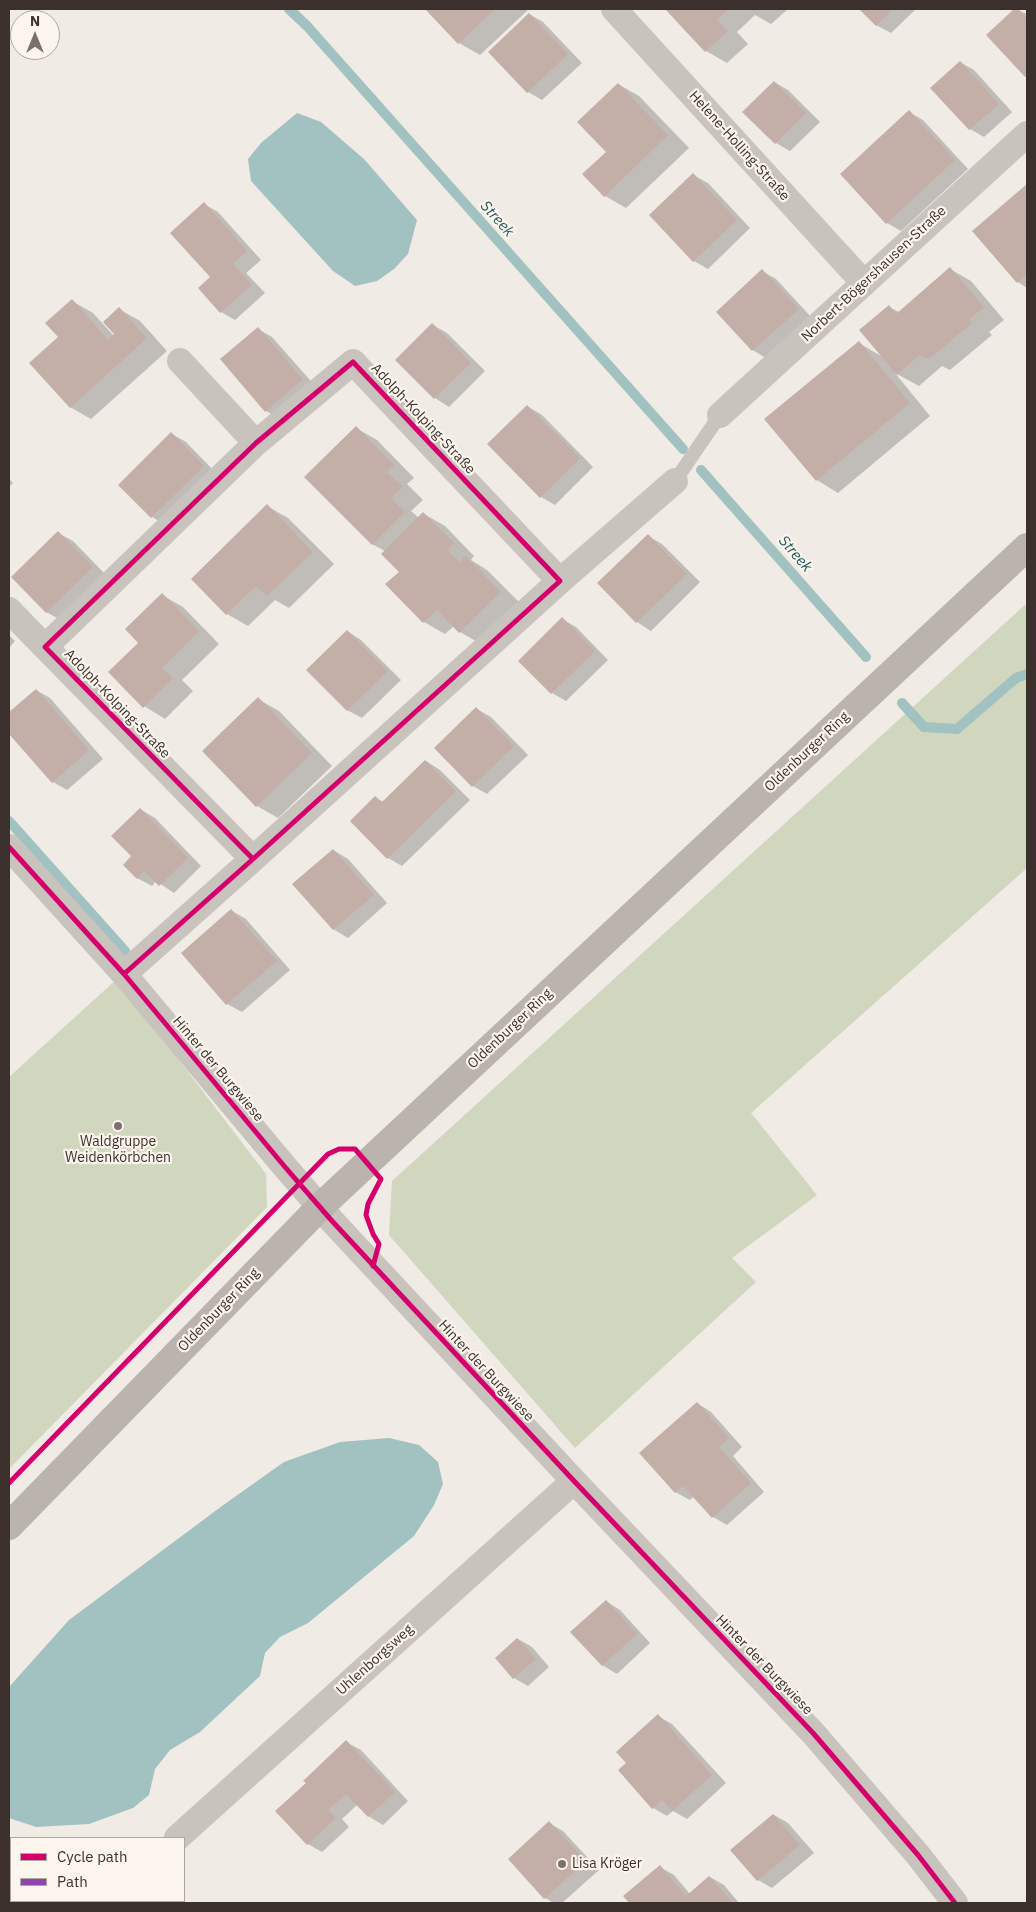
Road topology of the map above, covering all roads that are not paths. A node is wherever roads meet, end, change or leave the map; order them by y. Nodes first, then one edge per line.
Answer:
1 (614, 9) edge
2 (1027, 134) edge
3 (864, 283) junction
4 (180, 361) dead end
5 (720, 415) joint
6 (256, 443) junction
7 (675, 481) joint
8 (1027, 547) edge
9 (560, 581) junction
10 (9, 610) edge
11 (45, 646) junction
12 (9, 847) edge
13 (253, 859) junction
14 (124, 974) junction
15 (320, 1207) junction
16 (574, 1481) junction
17 (9, 1526) edge
18 (178, 1837) edge
19 (955, 1903) edge

1 - 3 street, Helene-Holling-Straße
2 - 3 street, Norbert-Bögershausen-Straße
3 - 5 street, Norbert-Bögershausen-Straße
4 - 6 street
5 - 7 lane
6 - 9 street, Adolph-Kolping-Straße
6 - 11 street, Adolph-Kolping-Straße
7 - 9 street
8 - 15 main road, Oldenburger Ring
9 - 13 street
10 - 11 street, Adolph-Kolping-Straße
11 - 13 street, Adolph-Kolping-Straße
12 - 14 street, Hinter der Burgwiese
13 - 14 street
14 - 15 street, Hinter der Burgwiese
15 - 16 street, Hinter der Burgwiese
15 - 17 main road, Oldenburger Ring
16 - 18 street, Uhlenborgsweg
16 - 19 street, Hinter der Burgwiese

